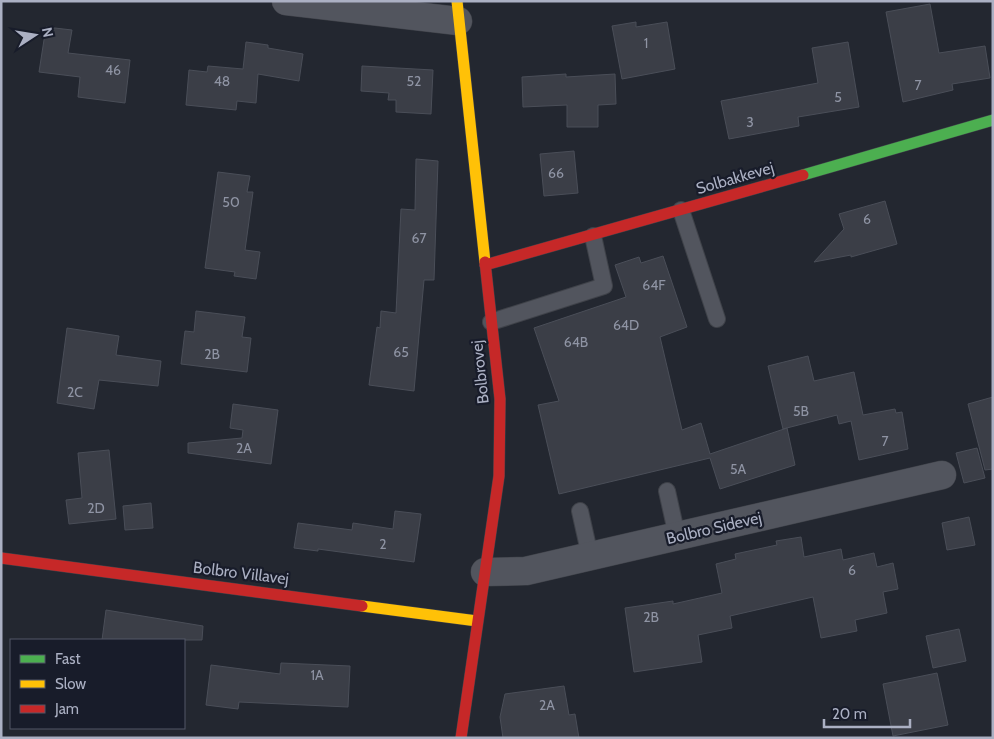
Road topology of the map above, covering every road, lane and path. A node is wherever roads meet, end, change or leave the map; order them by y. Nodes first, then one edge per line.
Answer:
1 (286, 1) edge
2 (458, 11) edge
3 (993, 120) edge
4 (681, 210) junction
5 (593, 236) junction
6 (485, 265) junction
7 (717, 319) dead end
8 (491, 322) junction
9 (942, 475) dead end
10 (667, 491) dead end
11 (580, 511) dead end
12 (677, 536) junction
13 (590, 556) junction
14 (1, 558) edge
15 (485, 572) junction
16 (477, 621) junction
17 (461, 738) edge

1 - 2 street
2 - 6 street, Bolbrovej
3 - 4 street, Solbakkevej
4 - 5 street, Solbakkevej
4 - 7 lane
5 - 6 street, Solbakkevej
5 - 8 lane
6 - 8 street, Bolbrovej
8 - 15 street, Bolbrovej
9 - 12 street, Bolbro Sidevej
10 - 12 lane
11 - 13 lane
12 - 13 street, Bolbro Sidevej
13 - 15 street, Bolbro Sidevej
14 - 16 street, Bolbro Villavej
15 - 16 street, Bolbrovej
16 - 17 street, Bolbrovej

